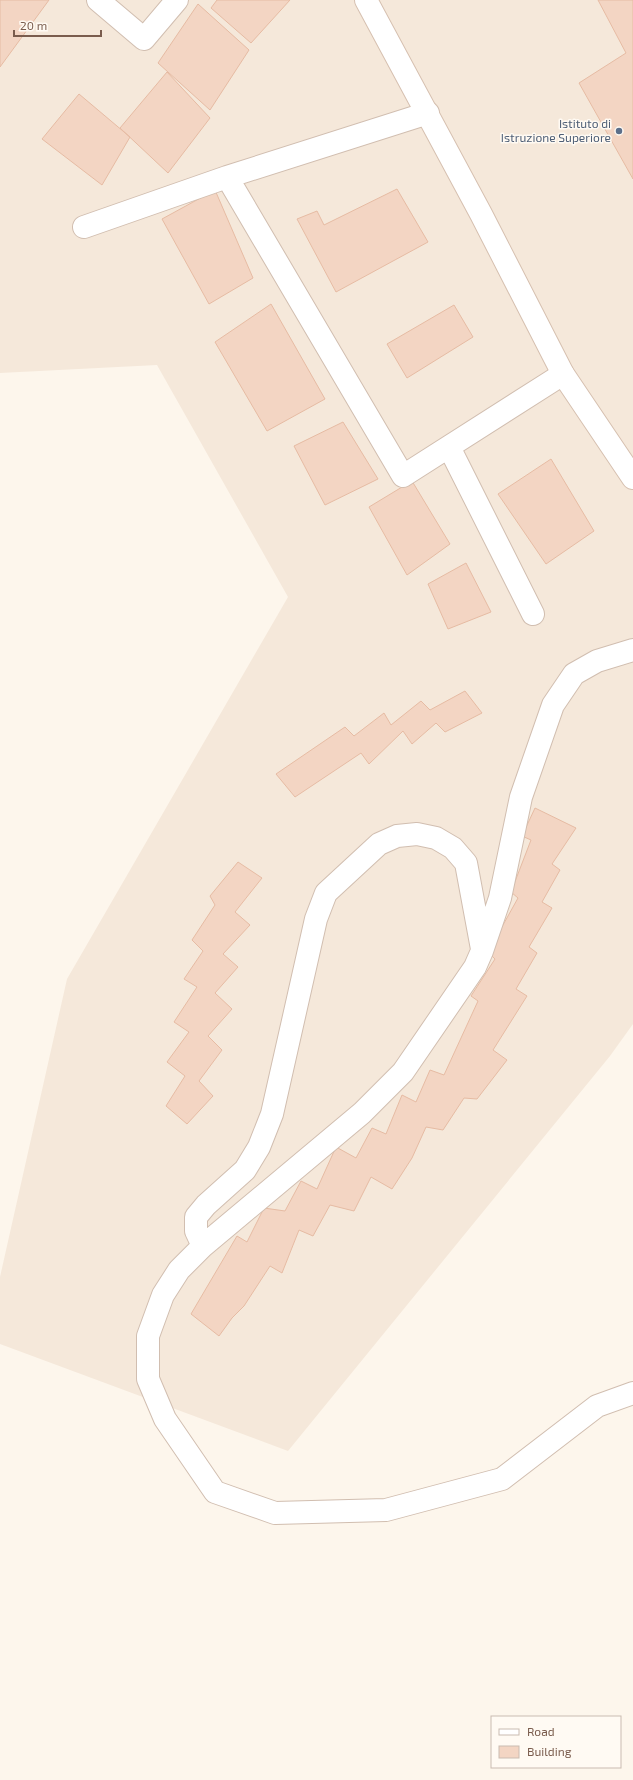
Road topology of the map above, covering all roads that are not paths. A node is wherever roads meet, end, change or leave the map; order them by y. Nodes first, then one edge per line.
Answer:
1 (98, 0) edge
2 (177, 0) edge
3 (366, 0) edge
4 (428, 113) junction
5 (227, 177) junction
6 (84, 227) dead end
7 (563, 374) junction
8 (449, 447) junction
9 (633, 478) edge
10 (533, 614) dead end
11 (633, 650) edge
12 (482, 950) junction
13 (203, 1246) junction
14 (633, 1393) edge

1 - 2 street
3 - 4 street
4 - 5 street
4 - 7 street
5 - 6 street
5 - 8 street
7 - 8 street
7 - 9 street
8 - 10 street
11 - 12 street
12 - 13 street
12 - 13 street
13 - 14 street

